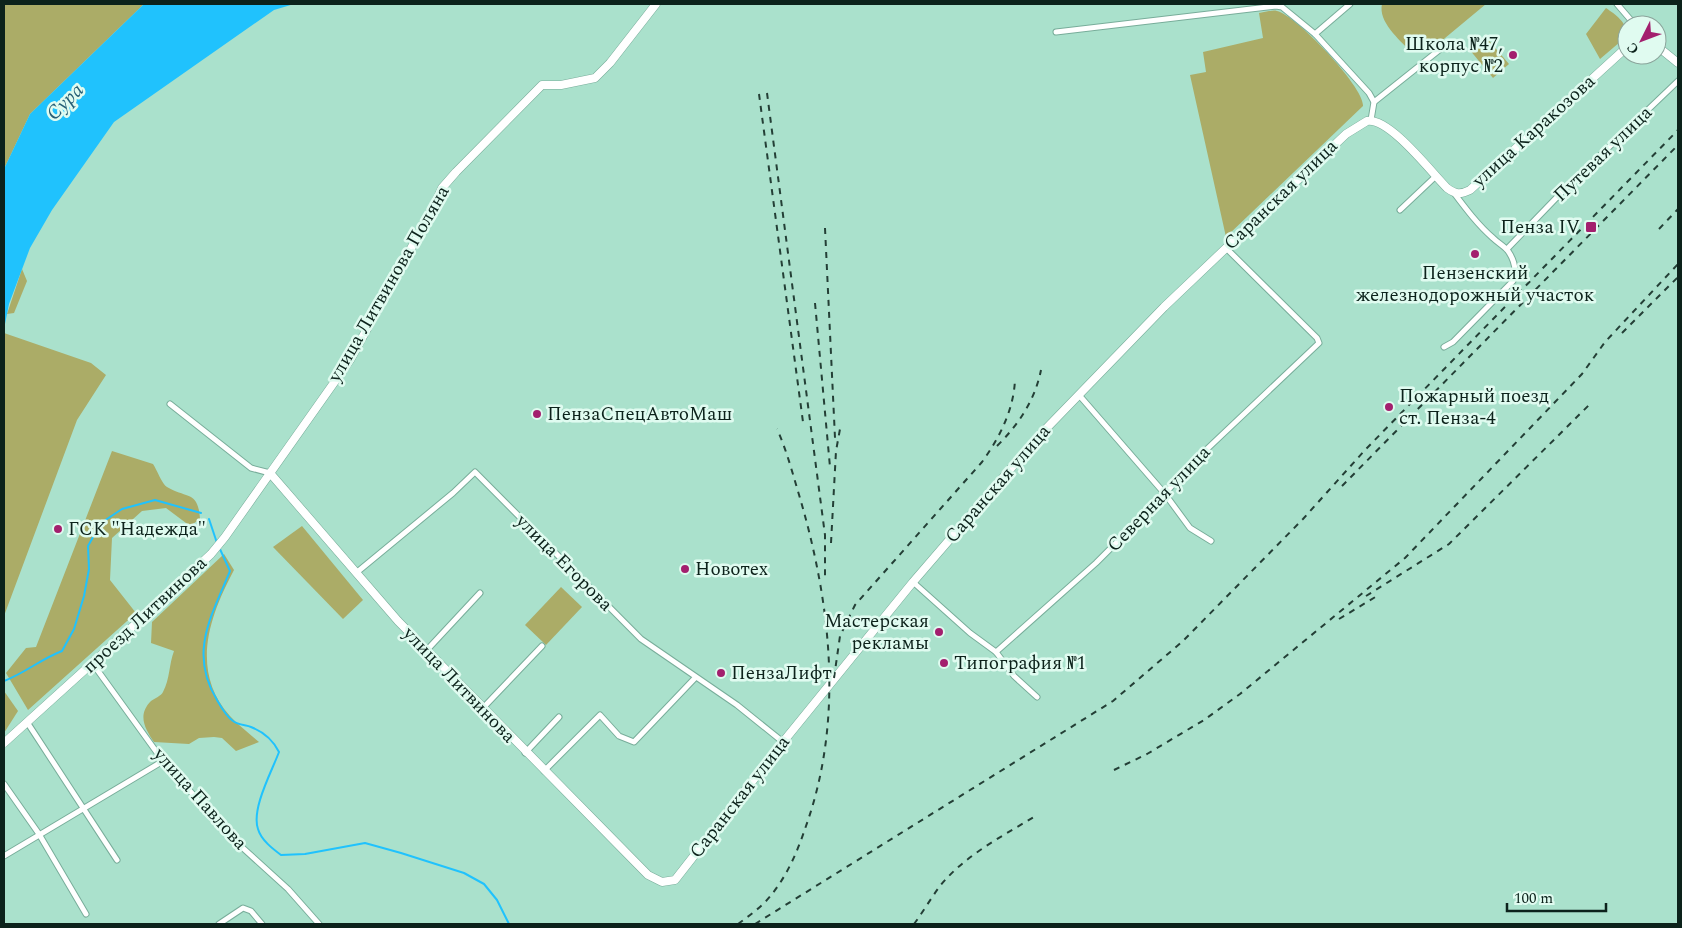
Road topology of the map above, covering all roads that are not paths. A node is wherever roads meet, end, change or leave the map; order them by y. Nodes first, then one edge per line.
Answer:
1 (656, 4) edge
2 (1350, 4) edge
3 (1617, 4) edge
4 (1626, 15) edge
5 (1056, 32) dead end
6 (1315, 34) junction
7 (1443, 47) dead end
8 (1667, 54) edge
9 (1617, 56) edge
10 (1678, 63) edge
11 (1678, 82) edge
12 (1374, 102) junction
13 (1372, 120) junction
14 (1436, 176) junction
15 (1454, 193) junction
16 (1400, 210) dead end
17 (1226, 248) junction
18 (1507, 249) junction
19 (1444, 347) dead end
20 (1079, 395) junction
21 (170, 404) dead end
22 (270, 473) junction
23 (1165, 494) junction
24 (1211, 542) dead end
25 (356, 573) junction
26 (913, 582) junction
27 (480, 593) dead end
28 (542, 646) dead end
29 (426, 651) junction
30 (996, 652) junction
31 (93, 664) junction
32 (695, 678) junction
33 (1037, 698) dead end
34 (482, 709) junction
35 (559, 717) dead end
36 (27, 722) junction
37 (783, 742) junction
38 (4, 743) edge
39 (525, 752) junction
40 (163, 761) junction
41 (544, 771) junction
42 (4, 784) edge
43 (84, 808) junction
44 (39, 834) junction
45 (4, 856) edge
46 (117, 860) dead end
47 (662, 882) joint
48 (86, 914) dead end
49 (219, 924) edge
50 (262, 924) edge
51 (319, 924) edge

1 - 22 main road, улица Литвинова Поляна
2 - 6 street
3 - 4 street
5 - 6 street
6 - 12 street
7 - 12 street
8 - 10 main road
9 - 15 main road, улица Каракозова
11 - 18 street, Путевая улица
12 - 13 street
13 - 14 main road, улица Каракозова
13 - 17 main road, Саранская улица
14 - 15 main road, улица Каракозова
14 - 16 street
15 - 18 street
17 - 20 main road, Саранская улица
17 - 23 street, Северная улица
18 - 19 street
20 - 23 street
20 - 26 main road, Саранская улица
21 - 22 street
22 - 25 main road, улица Литвинова
22 - 31 main road, проезд Литвинова
23 - 24 street
23 - 30 street, Северная улица
25 - 29 main road, улица Литвинова
25 - 32 street, улица Егорова
26 - 30 street
26 - 37 main road, Саранская улица
27 - 29 street
28 - 34 street
29 - 34 main road, улица Литвинова
30 - 33 street
31 - 36 main road, проезд Литвинова
31 - 40 street, улица Павлова
32 - 37 street, улица Егорова
32 - 41 street
34 - 39 main road, улица Литвинова
35 - 39 street
36 - 38 main road, проезд Литвинова
36 - 43 street
37 - 47 main road, Саранская улица
39 - 41 main road, улица Литвинова
40 - 43 street
40 - 51 street, улица Павлова
41 - 47 main road, улица Литвинова
42 - 44 street
43 - 44 street
43 - 46 street
44 - 45 street
44 - 48 street
49 - 50 street

